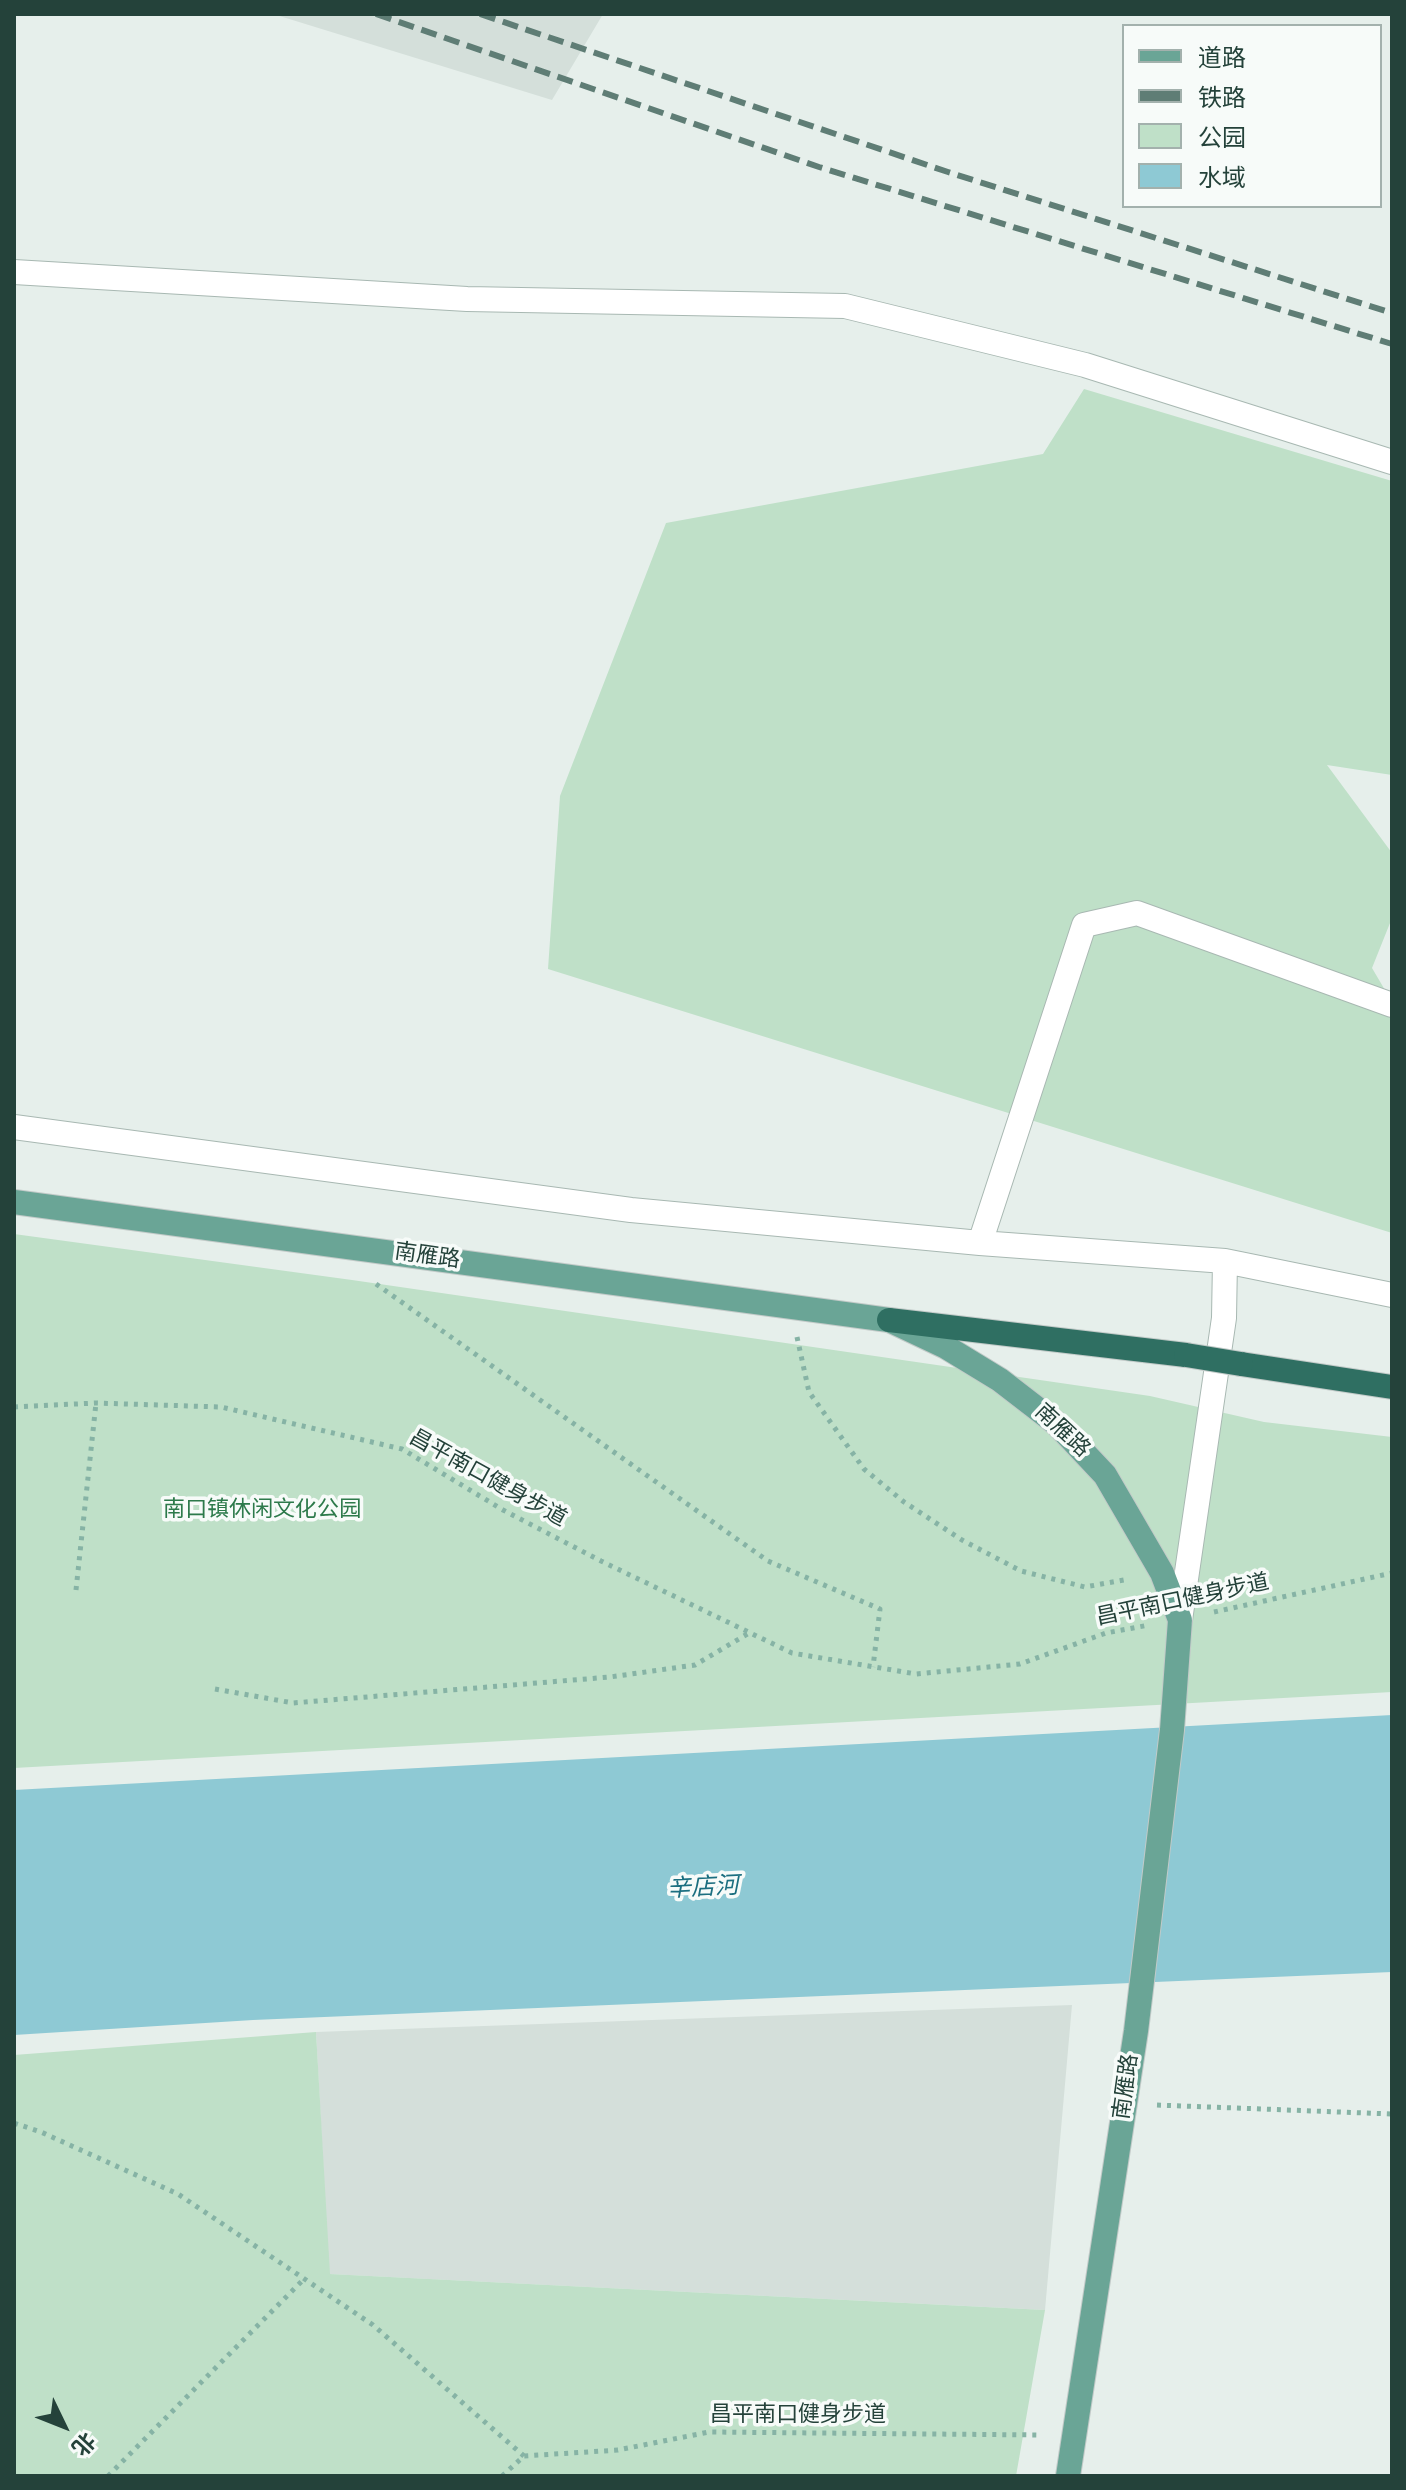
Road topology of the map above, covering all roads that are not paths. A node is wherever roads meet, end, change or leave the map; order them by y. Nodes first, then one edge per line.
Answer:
1 (14, 272) edge
2 (1392, 462) edge
3 (1392, 1005) edge
4 (14, 1127) edge
5 (14, 1202) edge
6 (980, 1243) junction
7 (1225, 1261) junction
8 (1392, 1295) edge
9 (889, 1320) junction
10 (1392, 1387) edge
11 (1180, 1620) junction
12 (1068, 2476) edge

1 - 2 street
3 - 6 street
4 - 6 street
5 - 9 main road, 南雁路
6 - 7 street
7 - 8 street
7 - 11 street
9 - 10 highway, bridge
9 - 11 main road, 南雁路
11 - 12 main road, 南雁路

